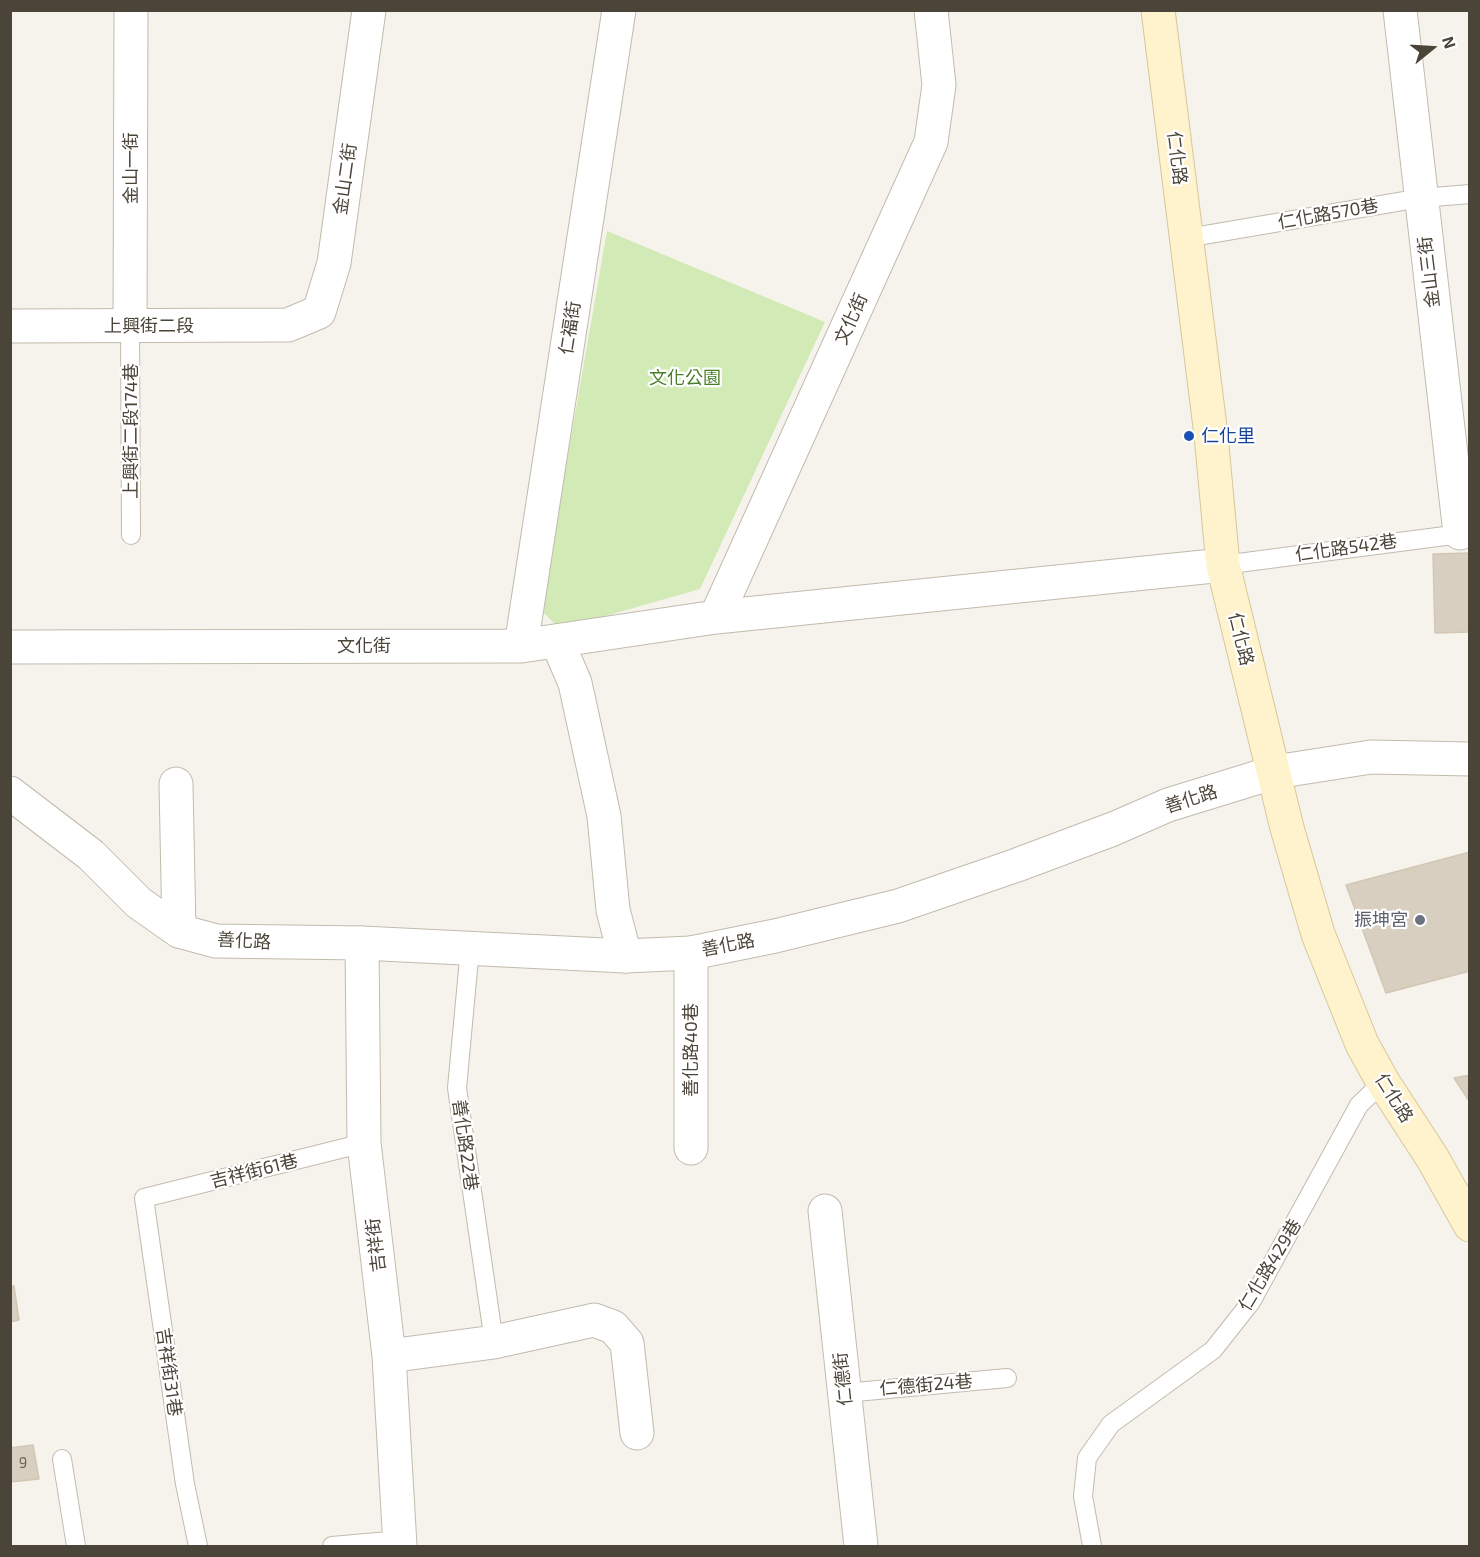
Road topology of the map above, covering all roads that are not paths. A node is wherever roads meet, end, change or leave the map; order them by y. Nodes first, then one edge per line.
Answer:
1 (130, 10) edge
2 (369, 10) edge
3 (619, 10) edge
4 (932, 10) edge
5 (1158, 10) edge
6 (1400, 10) edge
7 (1470, 194) edge
8 (1421, 198) junction
9 (1187, 238) junction
10 (288, 325) joint
11 (130, 326) junction
12 (10, 327) edge
13 (1465, 533) edge
14 (131, 535) dead end
15 (1222, 565) junction
16 (716, 617) junction
17 (557, 641) junction
18 (521, 646) junction
19 (10, 647) edge
20 (1470, 759) edge
21 (1275, 772) junction
22 (176, 784) dead end
23 (10, 793) edge
24 (179, 931) junction
25 (362, 943) junction
26 (470, 948) junction
27 (691, 953) junction
28 (624, 956) junction
29 (1383, 1082) junction
30 (364, 1143) junction
31 (692, 1148) dead end
32 (144, 1198) joint
33 (825, 1211) dead end
34 (1470, 1225) edge
35 (494, 1342) junction
36 (389, 1356) junction
37 (1007, 1377) dead end
38 (845, 1393) junction
39 (637, 1433) dead end
40 (62, 1459) dead end
41 (400, 1544) edge
42 (76, 1546) edge
43 (198, 1546) edge
44 (332, 1546) edge
45 (861, 1546) edge
46 (1092, 1546) edge

1 - 11 street, 金山一街
2 - 10 street, 金山二街
3 - 18 street, 仁福街
4 - 16 street, 文化街
5 - 9 main road, 仁化路
6 - 8 street, 金山三街
7 - 8 lane, 仁化路570巷
8 - 9 lane, 仁化路570巷
8 - 13 street, 金山三街
9 - 15 main road, 仁化路
10 - 11 street, 上興街二段
11 - 12 street, 上興街二段
11 - 14 lane, 上興街二段174巷
13 - 15 lane, 仁化路542巷
15 - 16 street, 文化街
15 - 21 main road, 仁化路
16 - 17 street, 文化街
17 - 18 street, 文化街
17 - 28 street
18 - 19 street, 文化街
20 - 21 street, 善化路
21 - 27 street, 善化路
21 - 29 main road, 仁化路
22 - 24 street
23 - 24 street, 善化路
24 - 25 street, 善化路
25 - 26 street, 善化路
25 - 30 street, 吉祥街
26 - 28 street, 善化路
26 - 35 lane, 善化路22巷
27 - 28 street, 善化路
27 - 31 street, 善化路40巷
29 - 34 main road, 仁化路
29 - 46 lane, 仁化路429巷
30 - 32 lane, 吉祥街61巷
30 - 36 street, 吉祥街
32 - 43 lane, 吉祥街31巷
33 - 38 street, 仁德街
35 - 36 street
35 - 39 street
36 - 41 street, 吉祥街
37 - 38 lane, 仁德街24巷
38 - 45 street, 仁德街
40 - 42 lane
41 - 44 lane

